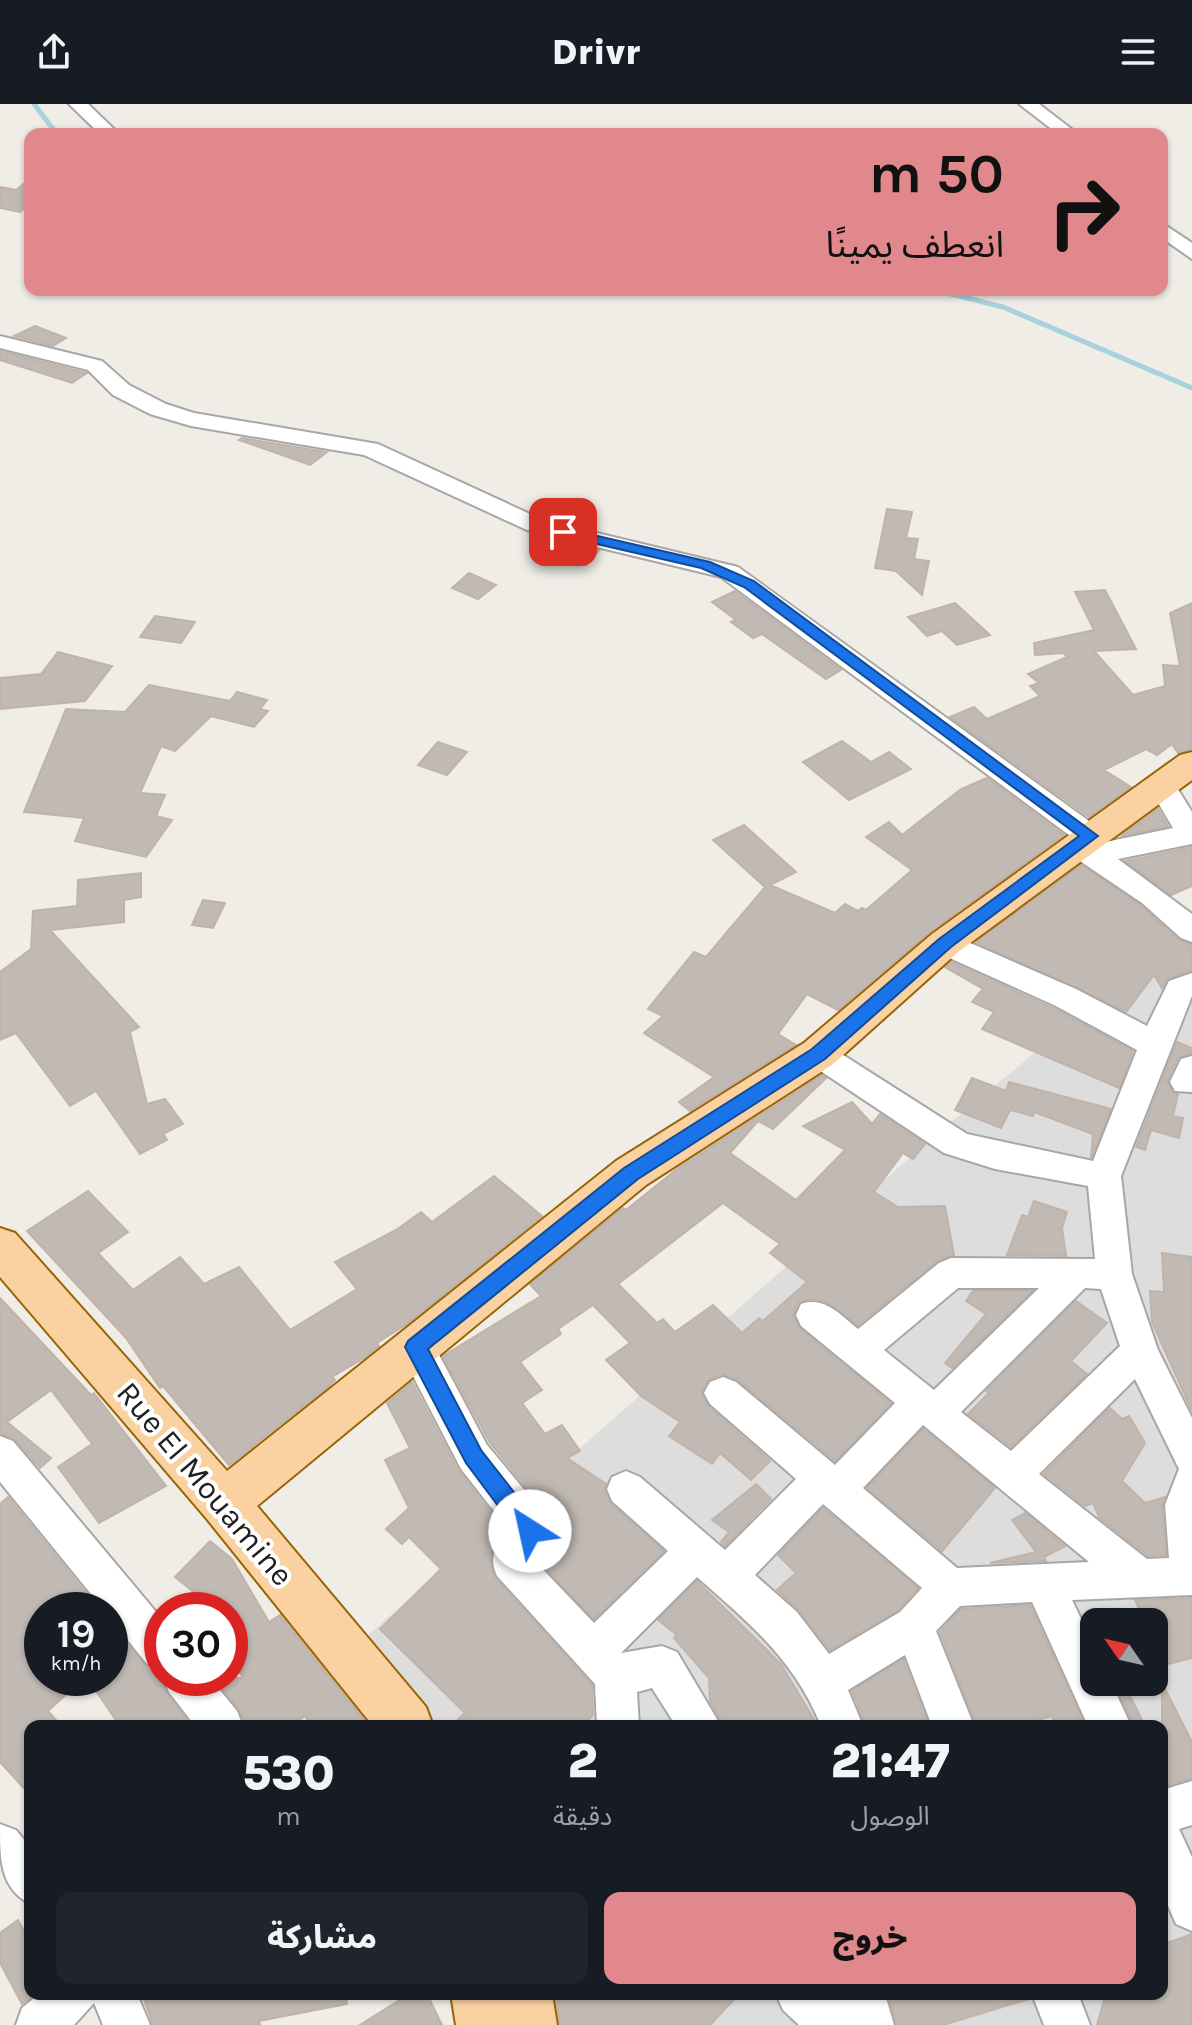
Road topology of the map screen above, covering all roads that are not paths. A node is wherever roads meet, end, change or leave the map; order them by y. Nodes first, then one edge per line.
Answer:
1 (78, 104) edge
2 (1028, 104) edge
3 (104, 128) edge
4 (1061, 128) edge
5 (1168, 234) edge
6 (1192, 253) edge
7 (0, 342) edge
8 (1176, 773) edge
9 (1191, 834) edge
10 (1088, 845) junction
11 (1192, 931) edge
12 (945, 943) junction
13 (1192, 984) edge
14 (1155, 1045) junction
15 (818, 1054) junction
16 (1104, 1176) junction
17 (5, 1261) edge
18 (1096, 1273) junction
19 (814, 1315) dead end
20 (416, 1347) junction
21 (857, 1351) junction
22 (1140, 1351) junction
23 (723, 1393) dead end
24 (928, 1407) junction
25 (0, 1453) edge
26 (1192, 1457) edge
27 (1013, 1474) junction
28 (1192, 1482) edge
29 (828, 1485) junction
30 (626, 1489) dead end
31 (224, 1503) junction
32 (695, 1552) junction
33 (1192, 1576) edge
34 (1138, 1577) junction
35 (725, 1578) junction
36 (1044, 1584) junction
37 (950, 1587) junction
38 (914, 1626) junction
39 (144, 1628) edge
40 (604, 1664) junction
41 (824, 1681) junction
42 (198, 1696) edge
43 (217, 1720) edge
44 (402, 1720) edge
45 (617, 1720) edge
46 (696, 1720) edge
47 (840, 1720) edge
48 (951, 1720) edge
49 (1107, 1720) edge
50 (1192, 1803) edge
51 (1168, 1810) edge
52 (0, 1846) edge
53 (1168, 1854) edge
54 (24, 1875) edge
55 (1192, 1908) edge
56 (67, 2000) edge
57 (116, 2000) edge
58 (481, 2000) edge
59 (524, 2000) edge
60 (1057, 2000) edge
61 (830, 2011) edge
62 (39, 2025) edge
63 (127, 2025) edge
64 (485, 2025) edge
65 (528, 2025) edge
66 (871, 2025) edge
67 (1067, 2025) edge

1 - 3 street
2 - 4 street
5 - 6 street
7 - 10 street
8 - 9 street
8 - 10 main road
9 - 10 street
10 - 11 street
10 - 12 main road
12 - 14 street
12 - 15 main road
13 - 14 street
14 - 16 street
15 - 16 street
15 - 20 main road
16 - 18 street
17 - 31 main road, Rue El Mouamine
18 - 21 street
18 - 22 street
18 - 24 street
19 - 21 street
20 - 31 main road
20 - 40 street
21 - 24 street
22 - 26 street
22 - 27 street
23 - 29 street
24 - 27 street
24 - 29 street
25 - 39 street
27 - 34 street
28 - 33 street
29 - 35 street
29 - 37 street
30 - 32 street
31 - 44 main road, Rue El Mouamine
32 - 35 street
32 - 40 street
33 - 34 street
34 - 36 street
35 - 41 street
36 - 37 street
36 - 49 street
37 - 38 street
38 - 41 street
38 - 48 street
40 - 45 street
40 - 46 street
41 - 47 street
42 - 43 street
50 - 51 street
52 - 54 street
53 - 55 street
56 - 62 street
57 - 63 street
58 - 64 main road
59 - 65 main road
60 - 67 street
61 - 66 street

